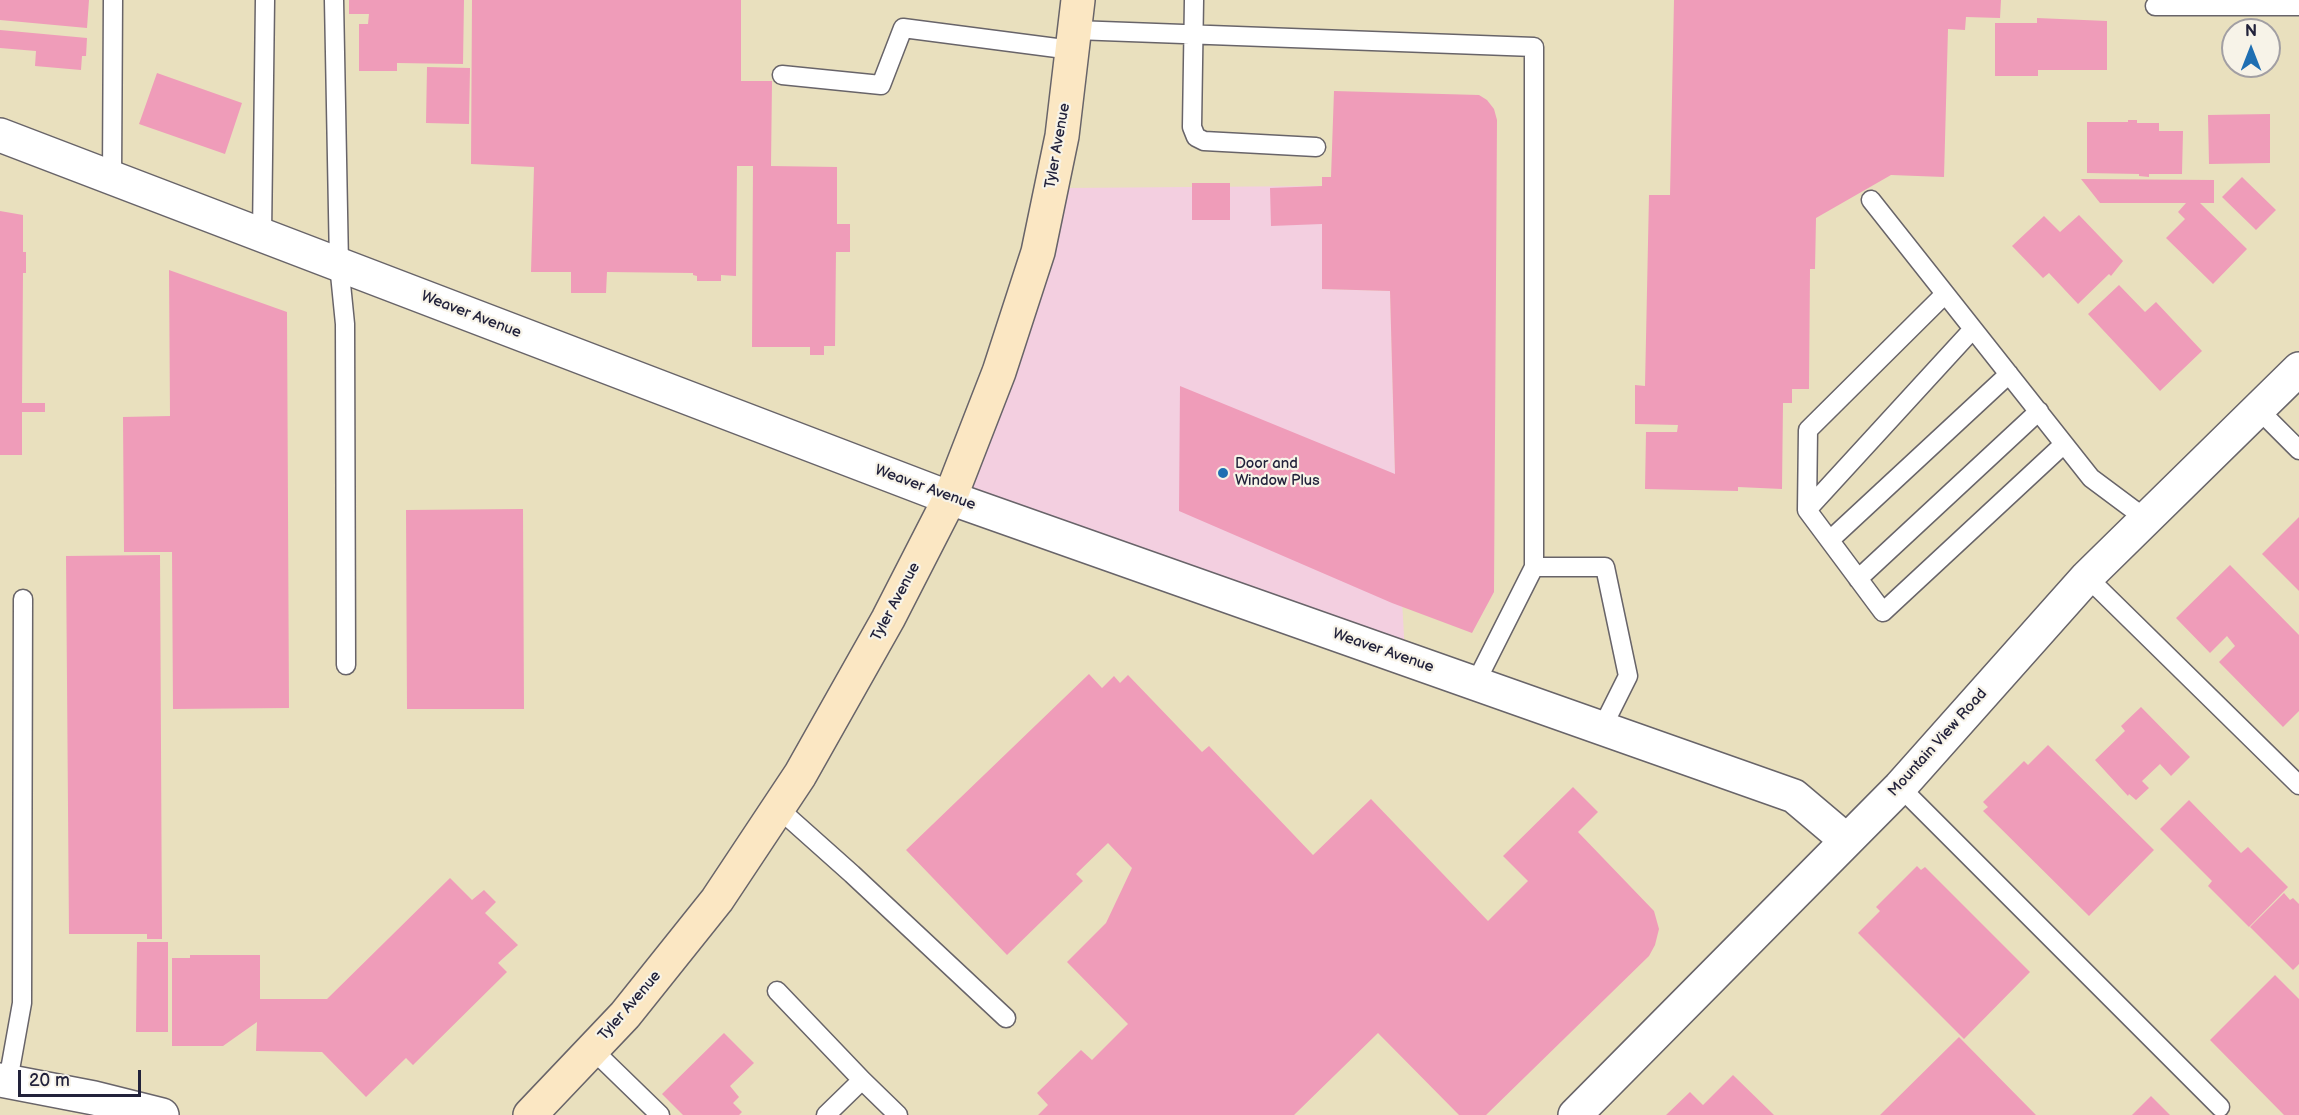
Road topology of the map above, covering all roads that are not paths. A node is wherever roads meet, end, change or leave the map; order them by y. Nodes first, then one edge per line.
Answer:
1 (113, 0) edge
2 (266, 0) edge
3 (334, 0) edge
4 (1194, 0) edge
5 (2155, 6) dead end
6 (2299, 6) edge
7 (1075, 27) edge
8 (1193, 35) junction
9 (782, 75) dead end
10 (0, 135) edge
11 (1316, 147) dead end
12 (112, 178) junction
13 (1871, 200) dead end
14 (262, 235) junction
15 (339, 264) junction
16 (1945, 294) junction
17 (1973, 329) junction
18 (2299, 369) edge
19 (2009, 374) junction
20 (2258, 409) junction
21 (2039, 411) junction
22 (2064, 444) junction
23 (2299, 450) edge
24 (950, 498) junction
25 (1807, 510) junction
26 (2146, 519) junction
27 (1830, 540) junction
28 (1534, 567) junction
29 (2087, 577) junction
30 (1858, 579) junction
31 (23, 599) dead end
32 (346, 665) dead end
33 (1475, 684) junction
34 (1602, 728) junction
35 (2299, 785) edge
36 (1900, 787) junction
37 (778, 808) junction
38 (1846, 840) junction
39 (777, 991) dead end
40 (1006, 1018) dead end
41 (592, 1049) junction
42 (862, 1080) junction
43 (4, 1081) edge
44 (91, 1106) edge
45 (2220, 1107) dead end
46 (162, 1115) edge
47 (530, 1115) edge
48 (660, 1115) edge
49 (826, 1115) edge
50 (898, 1115) edge
51 (1575, 1115) edge

1 - 12 lane
2 - 14 lane
3 - 15 lane
4 - 8 lane
5 - 6 lane
7 - 8 lane
7 - 9 lane
7 - 24 main road, Tyler Avenue
8 - 11 lane
8 - 28 lane
10 - 12 street, Weaver Avenue
12 - 14 street, Weaver Avenue
13 - 16 lane
14 - 15 street, Weaver Avenue
15 - 24 street, Weaver Avenue
15 - 32 lane
16 - 17 lane
16 - 25 lane
17 - 19 lane
17 - 25 lane
18 - 20 street, Mountain View Road
19 - 21 lane
19 - 27 lane
20 - 23 lane
20 - 26 street, Mountain View Road
21 - 22 lane
21 - 30 lane
22 - 26 lane
22 - 30 lane
24 - 33 street, Weaver Avenue
24 - 37 main road, Tyler Avenue
25 - 27 lane
26 - 29 street, Mountain View Road
27 - 30 lane
28 - 33 lane
28 - 34 lane
29 - 35 lane
29 - 36 street, Mountain View Road
31 - 43 lane
33 - 34 street, Weaver Avenue
34 - 38 street, Weaver Avenue
36 - 38 street, Mountain View Road
36 - 45 lane
37 - 40 lane
37 - 41 main road, Tyler Avenue
38 - 51 street, Mountain View Road
39 - 42 lane
41 - 47 main road, Tyler Avenue
41 - 48 lane
42 - 49 lane
42 - 50 lane
43 - 44 street
44 - 46 street

